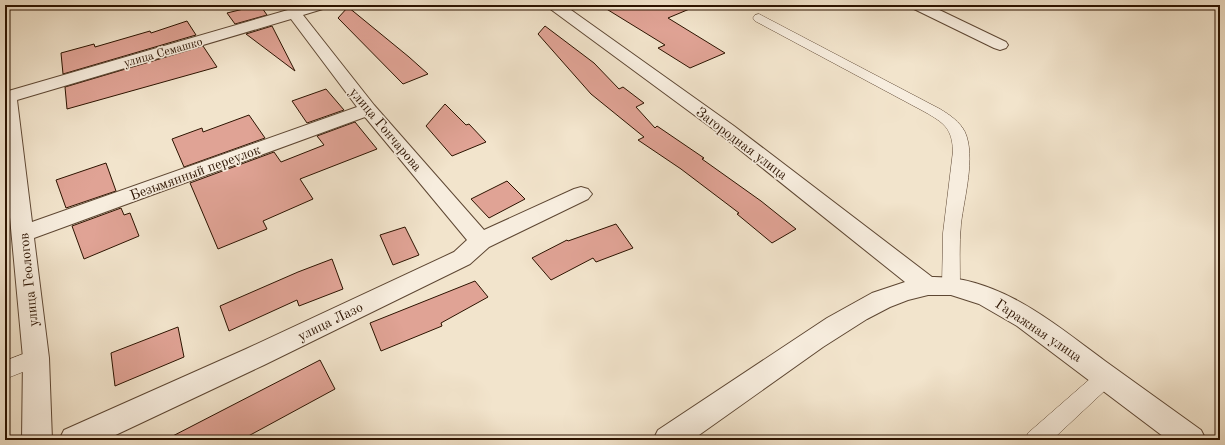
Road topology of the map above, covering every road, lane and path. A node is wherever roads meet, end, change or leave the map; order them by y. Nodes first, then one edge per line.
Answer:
1 (321, 5) edge
2 (554, 5) edge
3 (917, 5) edge
4 (294, 13) junction
5 (759, 18) dead end
6 (1000, 45) dead end
7 (6, 98) edge
8 (368, 109) junction
9 (581, 194) dead end
10 (23, 234) junction
11 (481, 241) junction
12 (926, 286) junction
13 (951, 286) junction
14 (36, 358) junction
15 (5, 370) edge
16 (1106, 377) junction
17 (36, 440) edge
18 (74, 440) edge
19 (668, 440) edge
20 (1036, 440) edge
21 (1191, 440) edge

1 - 4 street, улица Семашко
2 - 12 street, Загородная улица
3 - 6 street
4 - 7 street, улица Семашко
4 - 8 street, улица Гончарова
5 - 13 lane
7 - 10 street, улица Геологов
8 - 10 street, Безымянный переулок
8 - 11 street, улица Гончарова
9 - 11 street, улица Лазо
10 - 14 street, улица Геологов
11 - 18 street, улица Лазо
12 - 13 street, Гаражная улица
12 - 19 street, Гаражная улица
13 - 16 street, Гаражная улица
14 - 15 lane
14 - 17 street, улица Геологов
16 - 20 lane
16 - 21 street, Гаражная улица

